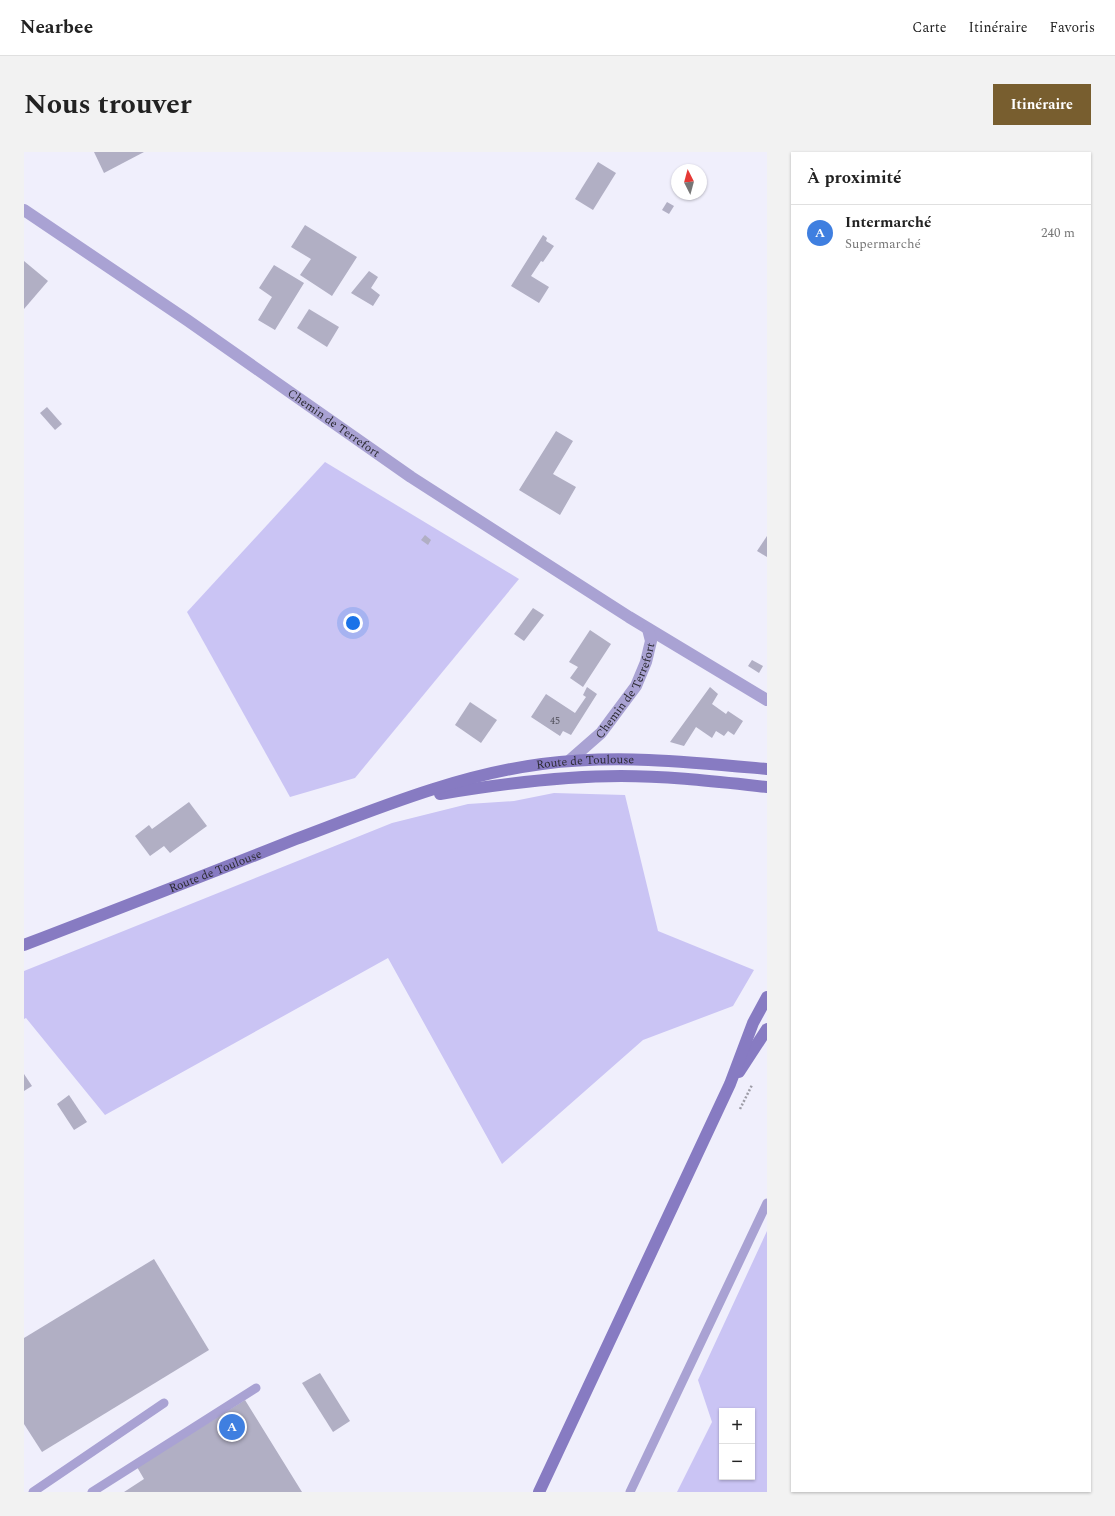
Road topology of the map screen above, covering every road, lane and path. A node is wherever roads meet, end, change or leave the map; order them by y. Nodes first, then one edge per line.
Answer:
1 (24, 210) edge
2 (648, 629) junction
3 (767, 700) edge
4 (568, 761) junction
5 (767, 769) edge
6 (767, 787) edge
7 (407, 799) junction
8 (24, 945) edge
9 (765, 1000) edge
10 (767, 1028) edge
11 (730, 1084) junction
12 (767, 1203) edge
13 (256, 1388) dead end
14 (164, 1403) dead end
15 (33, 1492) edge
16 (92, 1492) edge
17 (539, 1492) edge
18 (630, 1492) edge

1 - 2 street, Chemin de Terrefort
2 - 3 street, Chemin de Terrefort
2 - 4 street, Chemin de Terrefort
4 - 5 main road, Route de Toulouse
4 - 7 main road, Route de Toulouse
6 - 7 main road, Route de Toulouse
7 - 8 main road, Route de Toulouse
9 - 11 main road
10 - 11 main road
11 - 17 main road
12 - 18 lane
13 - 16 lane
14 - 15 lane

